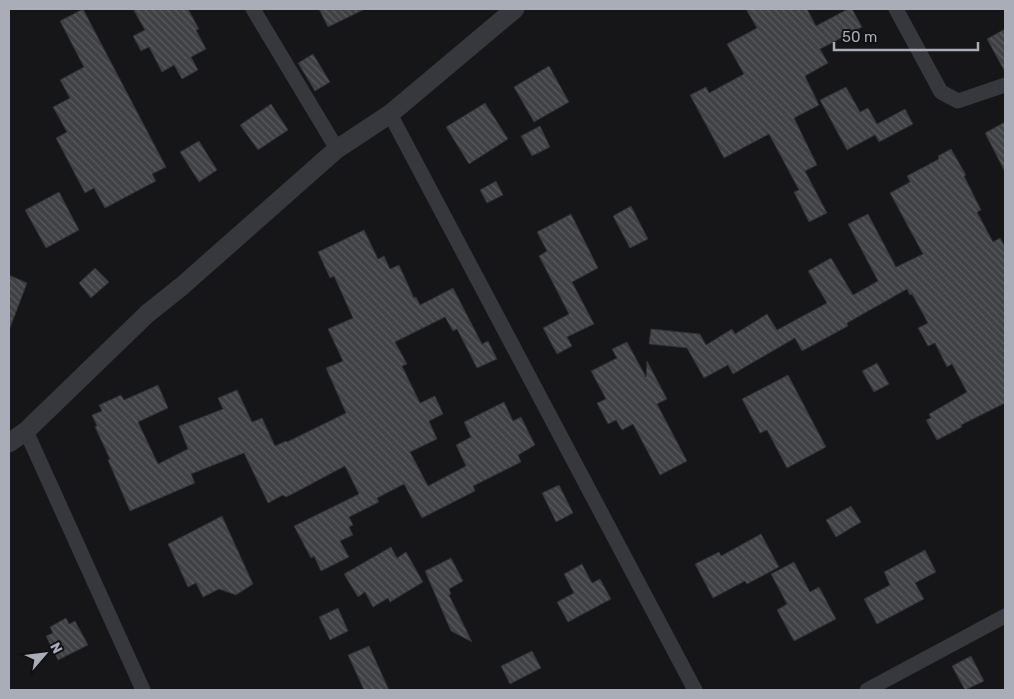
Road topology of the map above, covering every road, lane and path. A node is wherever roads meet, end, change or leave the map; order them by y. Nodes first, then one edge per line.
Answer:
1 (253, 9) edge
2 (515, 9) edge
3 (896, 9) edge
4 (1005, 85) edge
5 (390, 114) junction
6 (337, 149) junction
7 (26, 431) junction
8 (9, 443) edge
9 (1005, 616) edge
10 (143, 690) edge
11 (695, 690) edge
12 (867, 690) edge

1 - 6 street
2 - 5 street
3 - 4 street
5 - 6 street
5 - 11 street
6 - 7 street
7 - 8 street
7 - 10 street
9 - 12 street

